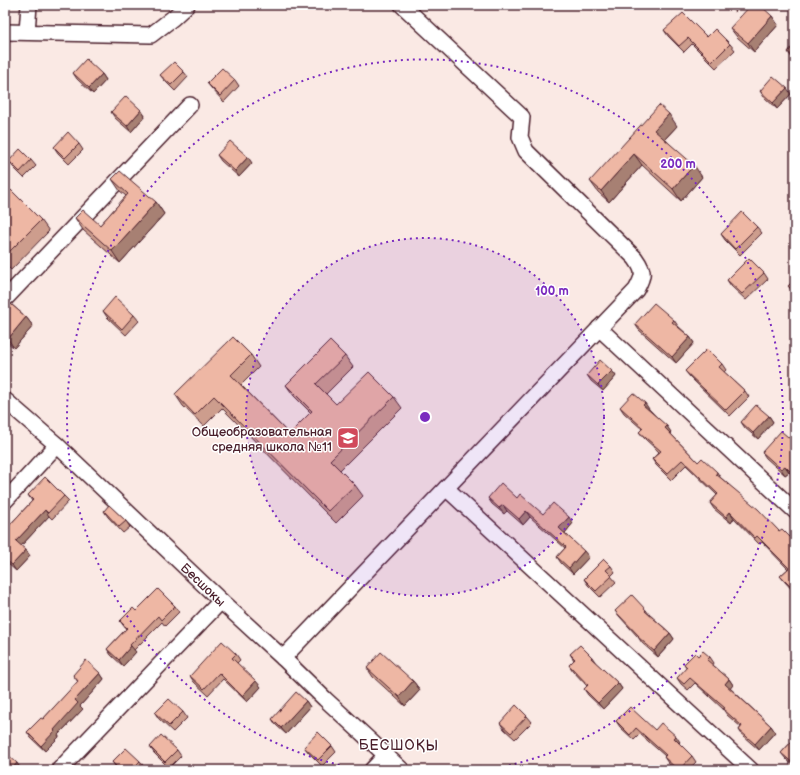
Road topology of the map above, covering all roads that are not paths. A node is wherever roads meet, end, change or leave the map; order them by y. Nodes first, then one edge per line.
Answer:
1 (29, 5) edge
2 (187, 5) edge
3 (402, 5) edge
4 (5, 32) edge
5 (27, 32) junction
6 (190, 105) dead end
7 (5, 299) edge
8 (599, 328) junction
9 (5, 400) edge
10 (57, 445) junction
11 (446, 488) junction
12 (5, 501) edge
13 (795, 511) edge
14 (221, 601) junction
15 (283, 658) junction
16 (386, 755) junction
17 (59, 770) edge
18 (372, 770) edge
19 (402, 770) edge
20 (751, 770) edge

1 - 5 street
2 - 5 street
3 - 8 street
4 - 5 street
6 - 7 street
8 - 11 street
8 - 13 street
9 - 10 street, Бесшокы
10 - 12 street
10 - 14 street, Бесшокы
11 - 15 street
11 - 20 street
14 - 15 street, Бесшокы
14 - 17 street
15 - 16 street, Бесшокы
16 - 18 street
16 - 19 street, Бесшокы

